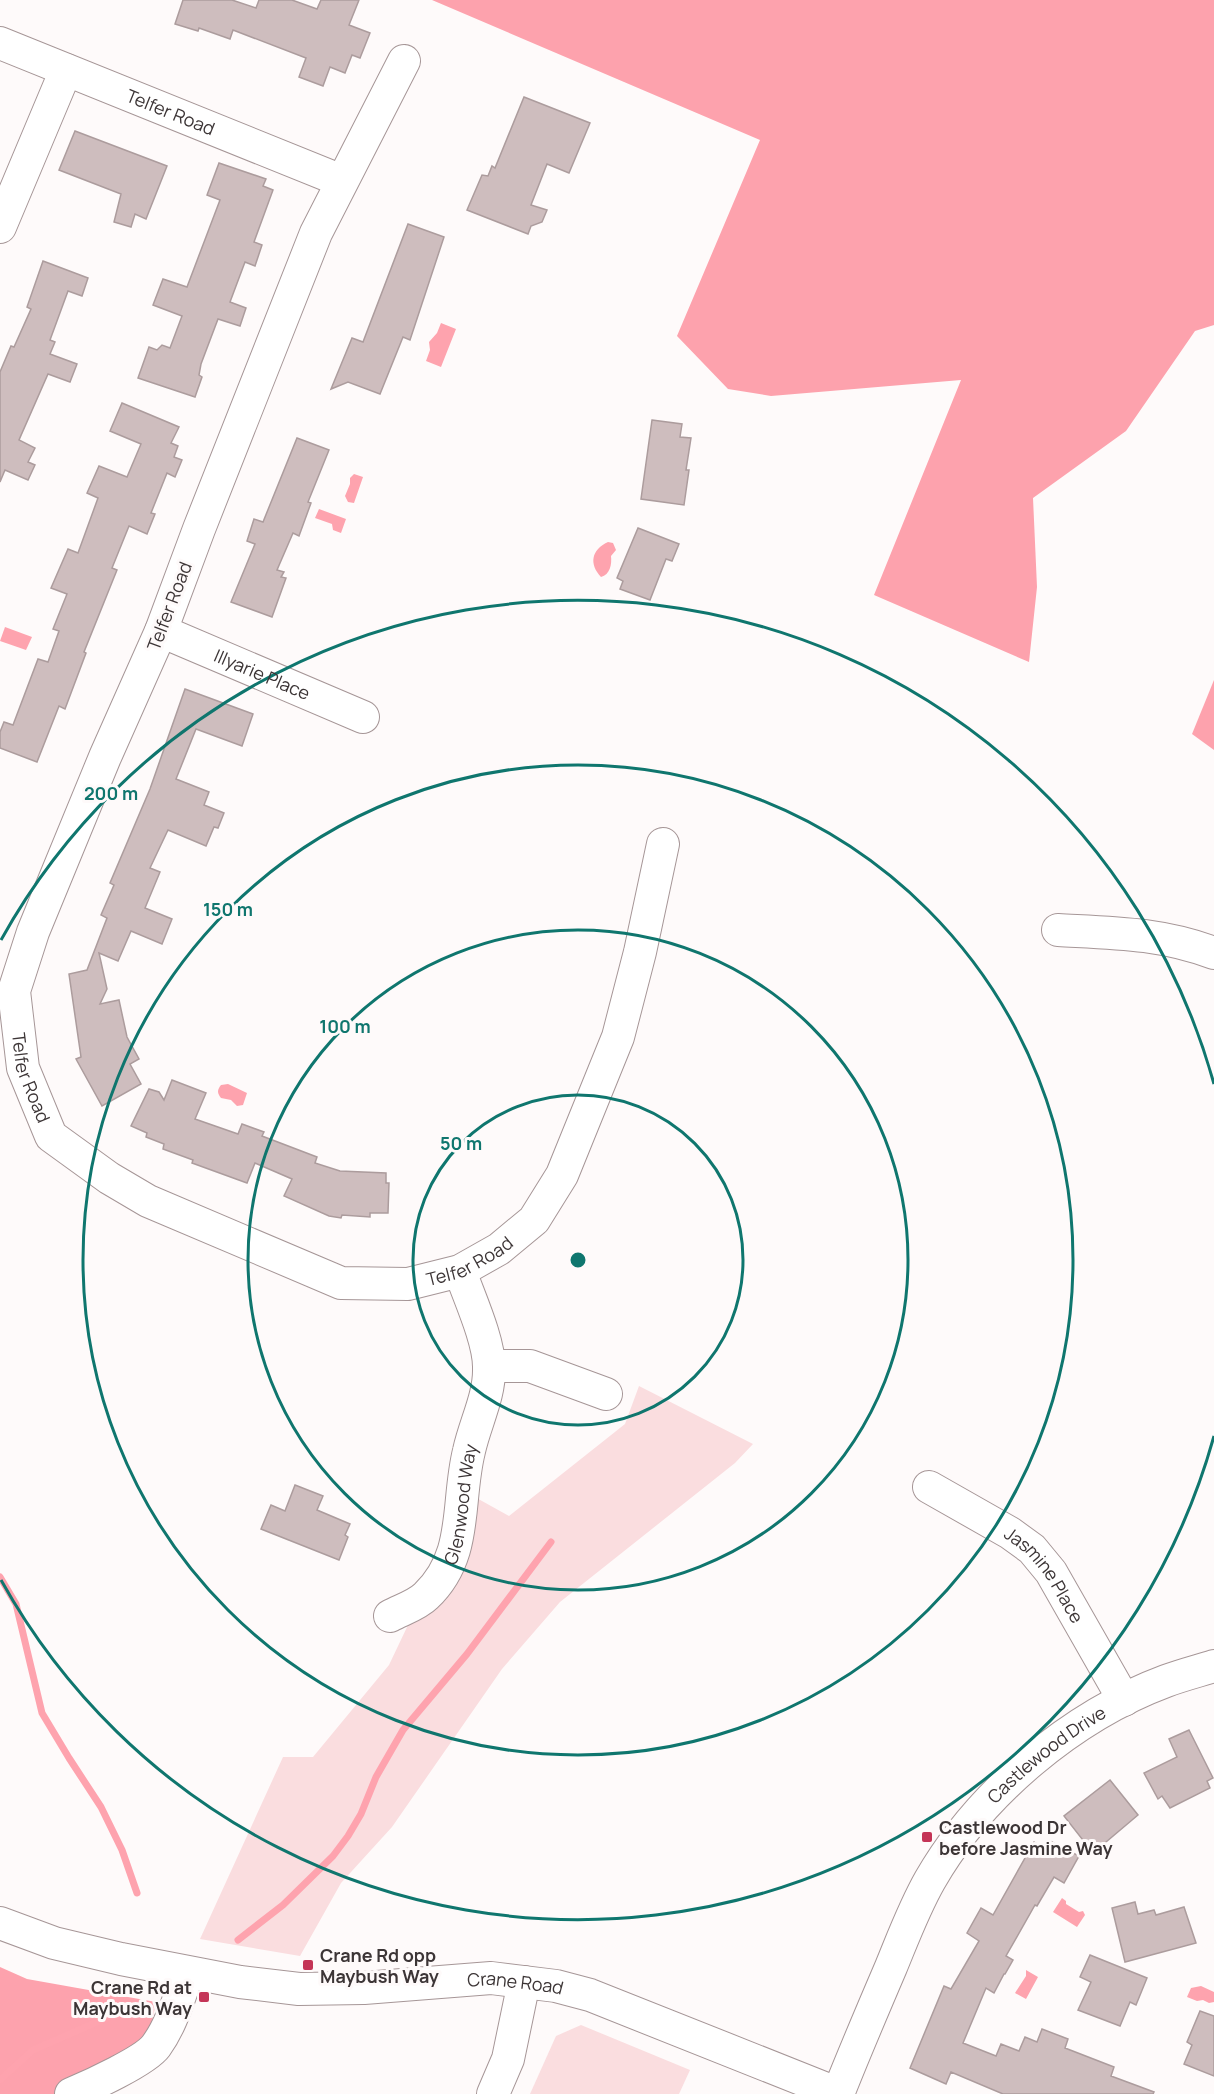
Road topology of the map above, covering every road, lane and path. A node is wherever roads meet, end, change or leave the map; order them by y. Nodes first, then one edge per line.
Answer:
1 (0, 43) edge
2 (404, 61) dead end
3 (66, 70) junction
4 (342, 181) junction
5 (0, 227) edge
6 (161, 631) junction
7 (363, 717) dead end
8 (663, 844) dead end
9 (1058, 930) dead end
10 (1214, 953) edge
11 (11, 959) edge
12 (460, 1271) junction
13 (489, 1366) junction
14 (606, 1394) dead end
15 (929, 1487) dead end
16 (390, 1616) dead end
17 (1214, 1666) edge
18 (1124, 1700) junction
19 (0, 1923) edge
20 (188, 1973) junction
21 (524, 1982) junction
22 (71, 2094) edge
23 (493, 2094) edge
24 (839, 2094) edge

1 - 3 street, Telfer Road
2 - 4 street, Telfer Road
3 - 4 street, Telfer Road
3 - 5 street
4 - 6 street, Telfer Road
6 - 7 street, Illyarie Place
6 - 11 street, Telfer Road
8 - 12 street, Telfer Road
9 - 10 street
11 - 12 street, Telfer Road
12 - 13 street, Glenwood Way
13 - 14 street
13 - 16 street, Glenwood Way
15 - 18 street, Jasmine Place
17 - 18 street, Castlewood Drive
18 - 24 street, Castlewood Drive
19 - 20 street, Crane Road
20 - 21 street, Crane Road
20 - 22 street
21 - 23 street
21 - 24 street, Crane Road

